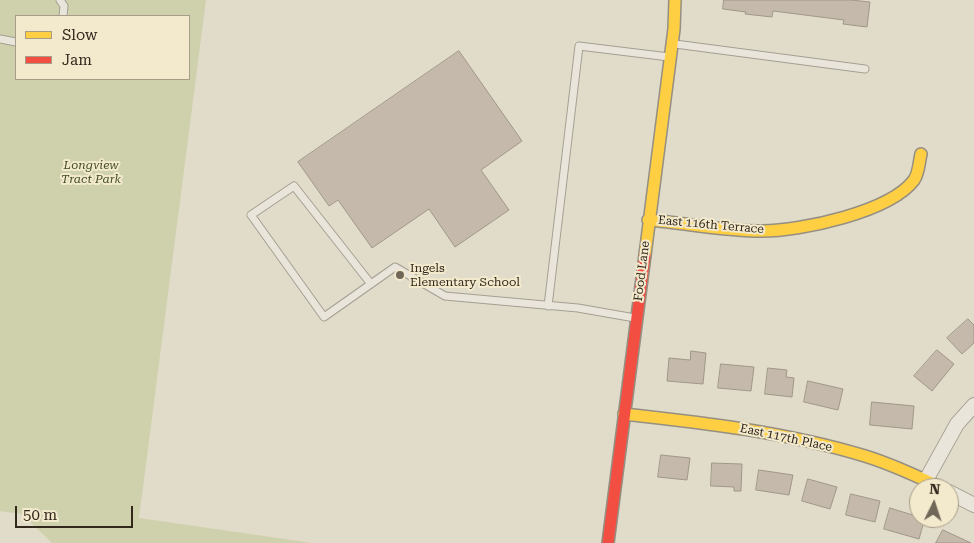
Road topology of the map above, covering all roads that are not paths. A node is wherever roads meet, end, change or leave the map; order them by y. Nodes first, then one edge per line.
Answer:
1 (60, 0) edge
2 (675, 0) edge
3 (63, 15) edge
4 (0, 39) edge
5 (15, 42) edge
6 (672, 43) junction
7 (670, 58) junction
8 (865, 69) dead end
9 (920, 154) dead end
10 (648, 220) junction
11 (371, 284) junction
12 (548, 306) junction
13 (636, 318) junction
14 (974, 405) edge
15 (624, 414) junction
16 (921, 478) edge
17 (927, 478) edge
18 (959, 497) edge
19 (974, 505) edge
20 (608, 543) edge

1 - 3 lane
2 - 6 street, Food Lane
4 - 5 lane
6 - 7 street, Food Lane
6 - 8 lane
7 - 10 street, Food Lane
7 - 12 lane
9 - 10 street, East 116th Terrace
10 - 13 street, Food Lane
11 - 11 lane
11 - 12 lane
12 - 13 lane
13 - 15 street, Food Lane
14 - 17 street
15 - 16 street, East 117th Place
15 - 20 street, Food Lane
18 - 19 street

